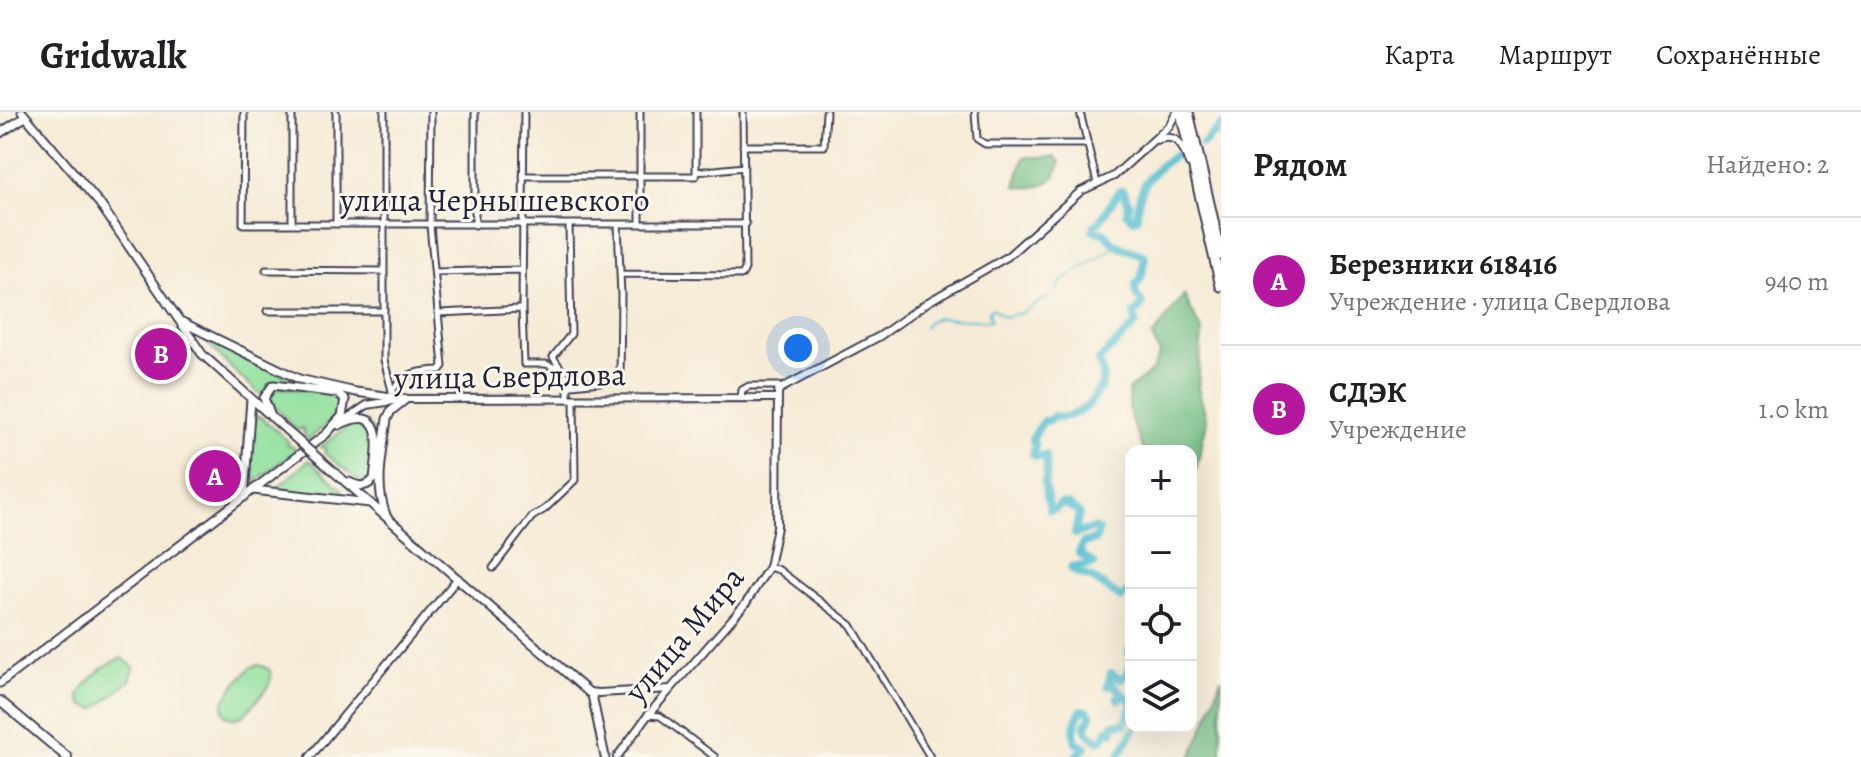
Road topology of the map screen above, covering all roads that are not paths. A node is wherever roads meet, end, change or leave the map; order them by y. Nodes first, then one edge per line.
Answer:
1 (244, 112) edge
2 (292, 112) edge
3 (336, 112) edge
4 (384, 112) edge
5 (431, 112) edge
6 (475, 112) edge
7 (524, 112) edge
8 (640, 112) edge
9 (696, 112) edge
10 (743, 112) edge
11 (826, 112) edge
12 (975, 112) edge
13 (1080, 112) edge
14 (1179, 112) edge
15 (1188, 112) edge
16 (27, 114) edge
17 (0, 133) edge
18 (1150, 143) junction
19 (1088, 144) junction
20 (743, 146) junction
21 (744, 167) junction
22 (696, 174) junction
23 (523, 176) junction
24 (640, 176) junction
25 (1097, 183) junction
26 (1200, 197) junction
27 (292, 224) junction
28 (336, 224) junction
29 (523, 224) junction
30 (569, 224) junction
31 (618, 224) junction
32 (640, 224) junction
33 (746, 224) junction
34 (383, 225) junction
35 (430, 225) junction
36 (475, 225) junction
37 (1221, 255) edge
38 (266, 270) dead end
39 (522, 270) junction
40 (383, 271) junction
41 (435, 272) junction
42 (620, 274) junction
43 (1221, 286) edge
44 (522, 309) junction
45 (267, 311) dead end
46 (383, 311) junction
47 (438, 313) junction
48 (175, 318) junction
49 (564, 371) junction
50 (572, 385) junction
51 (778, 392) junction
52 (392, 394) junction
53 (741, 398) junction
54 (251, 399) junction
55 (406, 399) junction
56 (571, 399) junction
57 (271, 417) junction
58 (339, 425) junction
59 (326, 434) junction
60 (279, 469) junction
61 (339, 476) junction
62 (253, 490) junction
63 (284, 493) junction
64 (244, 497) junction
65 (341, 499) junction
66 (370, 503) junction
67 (388, 519) junction
68 (769, 567) junction
69 (493, 568) dead end
70 (458, 578) junction
71 (0, 683) edge
72 (671, 689) junction
73 (588, 692) junction
74 (1, 702) edge
75 (657, 705) junction
76 (648, 715) junction
77 (660, 716) junction
78 (67, 757) edge
79 (310, 757) edge
80 (605, 757) edge
81 (617, 757) edge
82 (715, 757) edge
83 (930, 757) edge

1 - 27 street, улица Чернышевского
2 - 27 street
3 - 28 street
4 - 34 street
5 - 35 street
6 - 36 street
7 - 23 street
8 - 24 street
9 - 22 street
10 - 20 street
11 - 20 street
12 - 19 street
13 - 19 street
14 - 18 street
14 - 26 highway
15 - 37 highway
16 - 17 main road
16 - 48 main road
18 - 25 street
18 - 26 street
19 - 25 street
20 - 21 street
21 - 22 street
21 - 33 street
22 - 24 street
23 - 24 street
23 - 29 street
24 - 32 street
25 - 51 street
26 - 43 highway
27 - 28 street, улица Чернышевского
28 - 34 street, улица Чернышевского
29 - 30 street, улица Чернышевского
29 - 36 street, улица Чернышевского
29 - 39 street
30 - 31 street, улица Чернышевского
30 - 49 street
31 - 32 street, улица Чернышевского
31 - 42 street
32 - 33 street, улица Чернышевского
33 - 42 street
34 - 35 street, улица Чернышевского
34 - 40 street
35 - 36 street, улица Чернышевского
35 - 41 street
38 - 40 street
39 - 41 street
39 - 44 street
40 - 46 street
41 - 47 street
42 - 50 street
44 - 47 street
44 - 49 street
45 - 46 street
46 - 52 street
47 - 52 street
48 - 52 main road
48 - 54 main road
49 - 50 street
50 - 56 street
51 - 53 street, улица Свердлова
51 - 53 street
51 - 68 street, улица Мира
52 - 55 main road
53 - 56 street, улица Свердлова
54 - 57 main road
54 - 64 main road
55 - 56 street, улица Свердлова
55 - 58 street, улица Свердлова
55 - 67 main road
56 - 69 street
57 - 59 main road
57 - 61 main road, bridge
58 - 59 street, улица Свердлова
58 - 61 main road
59 - 60 main road, улица Свердлова
60 - 62 main road, улица Свердлова
60 - 63 main road
61 - 65 main road
61 - 66 main road
62 - 63 main road
62 - 64 main road, улица Свердлова
63 - 65 main road
64 - 71 main road, улица Свердлова
65 - 66 main road
66 - 67 main road
67 - 70 main road
68 - 72 street, улица Мира
68 - 83 street
70 - 73 main road
70 - 79 street
72 - 73 street
72 - 75 street, улица Мира
73 - 80 main road
74 - 78 main road
75 - 76 street, улица Мира
75 - 77 street
76 - 77 street
76 - 81 street, улица Мира
77 - 82 street

